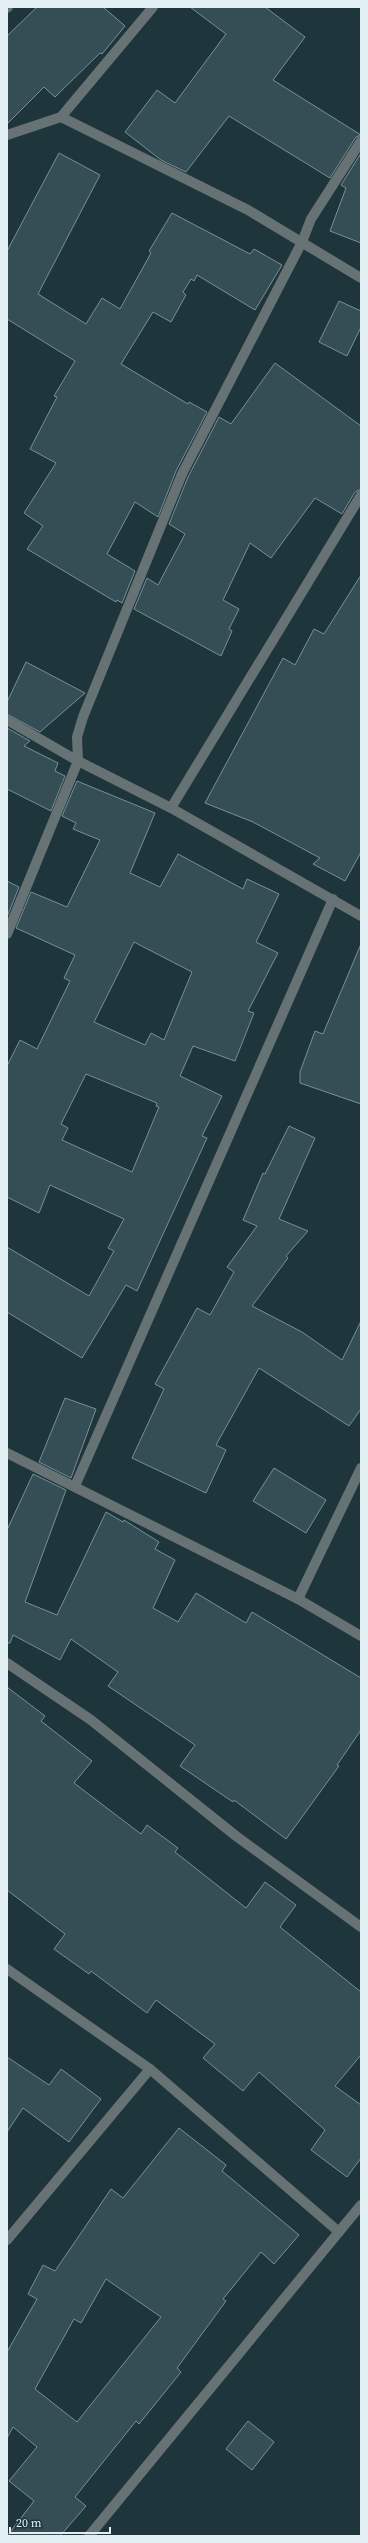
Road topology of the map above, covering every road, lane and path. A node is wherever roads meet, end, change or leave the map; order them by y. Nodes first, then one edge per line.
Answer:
1 (153, 7) edge
2 (61, 117) junction
3 (7, 135) edge
4 (361, 141) edge
5 (302, 242) junction
6 (361, 278) edge
7 (361, 496) edge
8 (7, 720) edge
9 (78, 761) junction
10 (171, 808) junction
11 (333, 899) junction
12 (361, 916) edge
13 (7, 934) edge
14 (7, 1453) edge
15 (361, 1468) edge
16 (75, 1486) junction
17 (298, 1599) junction
18 (361, 1636) edge
19 (7, 1663) edge
20 (361, 1927) edge
21 (7, 1969) edge
22 (150, 2069) junction
23 (361, 2205) edge
24 (339, 2232) junction
25 (7, 2240) edge
26 (89, 2536) edge

1 - 2 street
2 - 3 street
2 - 5 street
4 - 5 street
5 - 6 street
5 - 9 street
7 - 10 street
8 - 9 street
9 - 10 street
9 - 13 street
10 - 11 street
11 - 12 street
11 - 16 street
14 - 16 street
15 - 17 street
16 - 17 street
17 - 18 street
19 - 20 street
21 - 22 street
22 - 24 street
22 - 25 street
23 - 24 street
24 - 26 street

